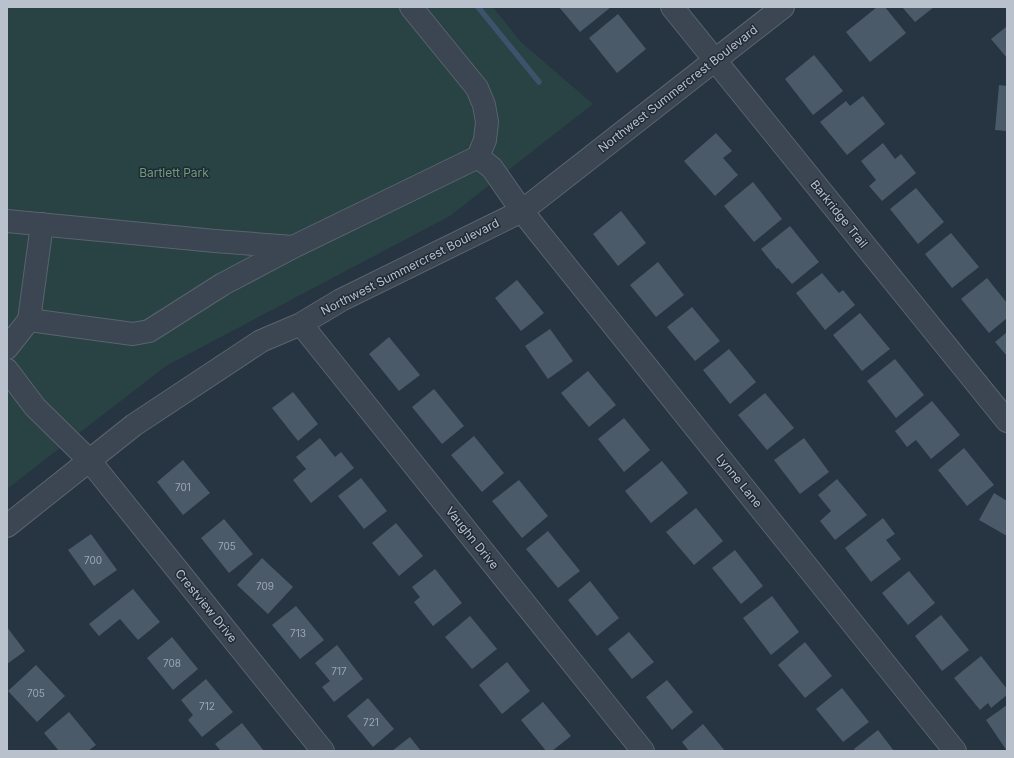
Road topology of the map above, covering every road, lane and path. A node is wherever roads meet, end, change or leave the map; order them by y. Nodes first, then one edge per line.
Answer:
1 (411, 7) edge
2 (672, 7) edge
3 (783, 7) edge
4 (715, 61) junction
5 (478, 157) junction
6 (522, 211) junction
7 (7, 221) edge
8 (42, 224) junction
9 (293, 247) junction
10 (29, 320) junction
11 (301, 324) junction
12 (7, 348) edge
13 (7, 370) edge
14 (1007, 421) edge
15 (89, 460) junction
16 (7, 526) edge
17 (323, 751) edge
18 (643, 751) edge
19 (956, 751) edge

1 - 5 street
2 - 4 street, Barkridge Trail
3 - 4 street, Northwest Summercrest Boulevard
4 - 6 street, Northwest Summercrest Boulevard
4 - 14 street, Barkridge Trail
5 - 6 street, Lynne Lane
5 - 9 street
6 - 11 street, Northwest Summercrest Boulevard
6 - 19 street, Lynne Lane
7 - 8 street
8 - 9 street
8 - 10 street
9 - 10 street
10 - 12 street
11 - 15 street, Northwest Summercrest Boulevard
11 - 18 street, Vaughn Drive
13 - 15 street, Crestview Drive
15 - 16 street, Northwest Summercrest Boulevard
15 - 17 street, Crestview Drive

